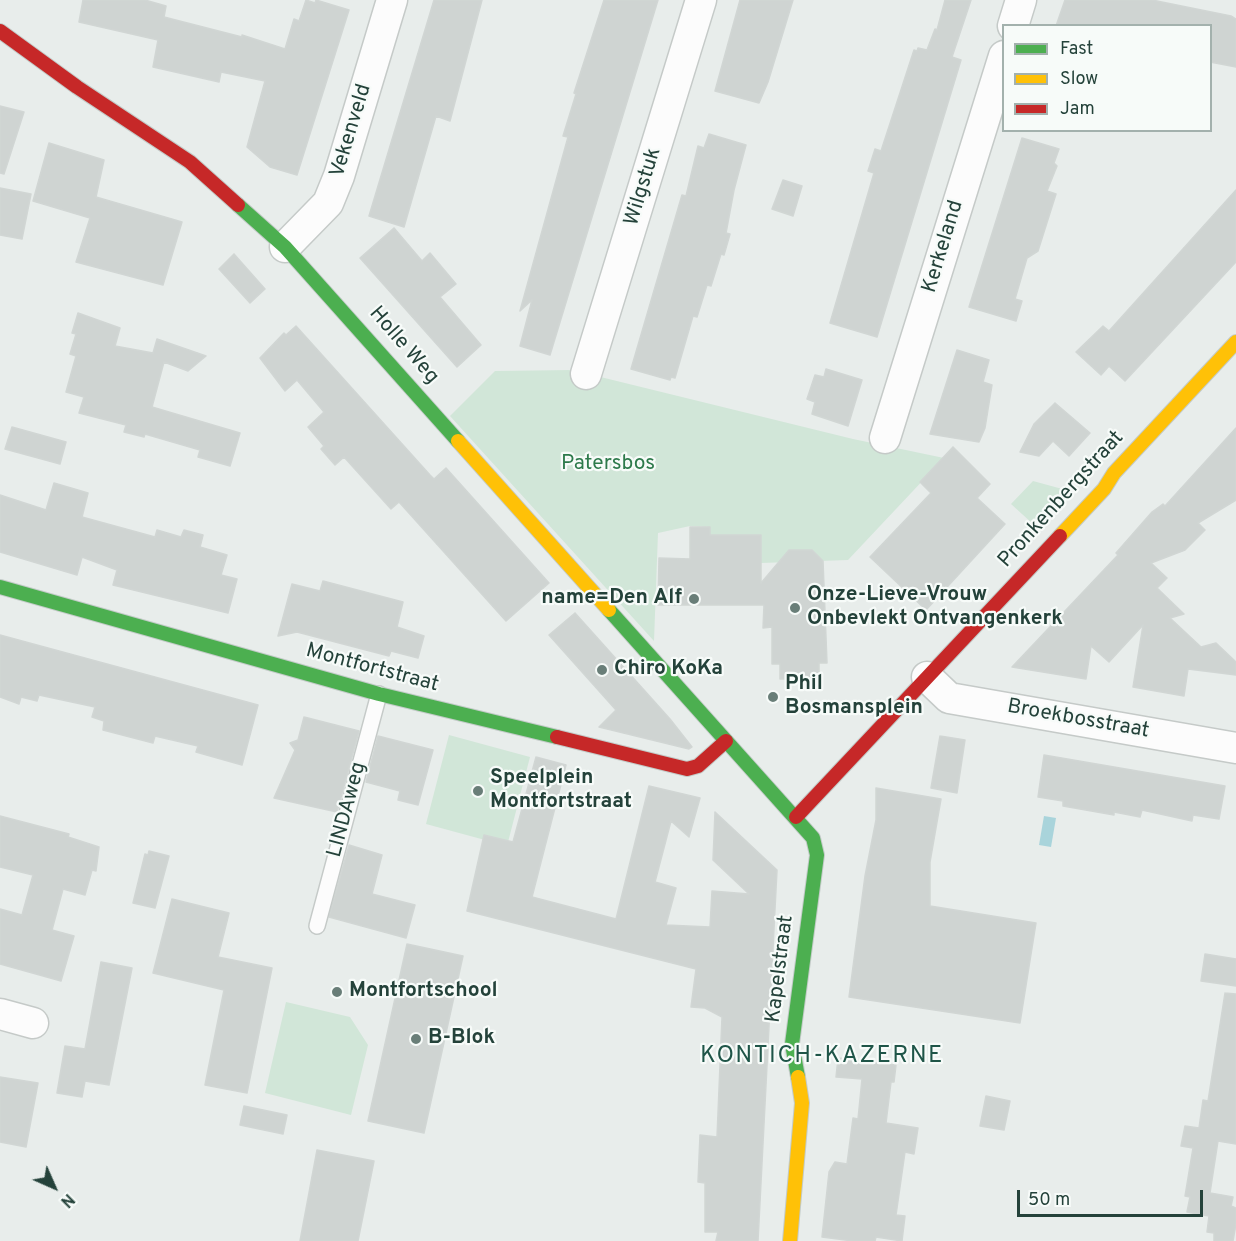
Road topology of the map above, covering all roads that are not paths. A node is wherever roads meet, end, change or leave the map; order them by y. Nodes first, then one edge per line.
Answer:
1 (392, 0) edge
2 (700, 0) edge
3 (1021, 0) edge
4 (1014, 24) edge
5 (0, 31) edge
6 (1002, 62) edge
7 (285, 247) junction
8 (1236, 342) edge
9 (586, 374) dead end
10 (885, 438) dead end
11 (0, 587) edge
12 (927, 677) junction
13 (379, 694) junction
14 (726, 741) junction
15 (1236, 748) edge
16 (796, 817) junction
17 (317, 926) dead end
18 (0, 1014) edge
19 (33, 1023) dead end
20 (790, 1241) edge

1 - 7 street, Vekenveld
2 - 9 street, Wilgstuk
3 - 4 street
5 - 7 street, Holle Weg
6 - 10 street, Kerkeland
7 - 14 street, Holle Weg
8 - 12 street, Pronkenbergstraat
11 - 13 street, Montfortstraat
12 - 15 street, Broekbosstraat
12 - 16 street, Pronkenbergstraat
13 - 14 street, Montfortstraat
13 - 17 lane, LINDAweg
14 - 16 street, Holle Weg
16 - 20 street, Kapelstraat
18 - 19 street

